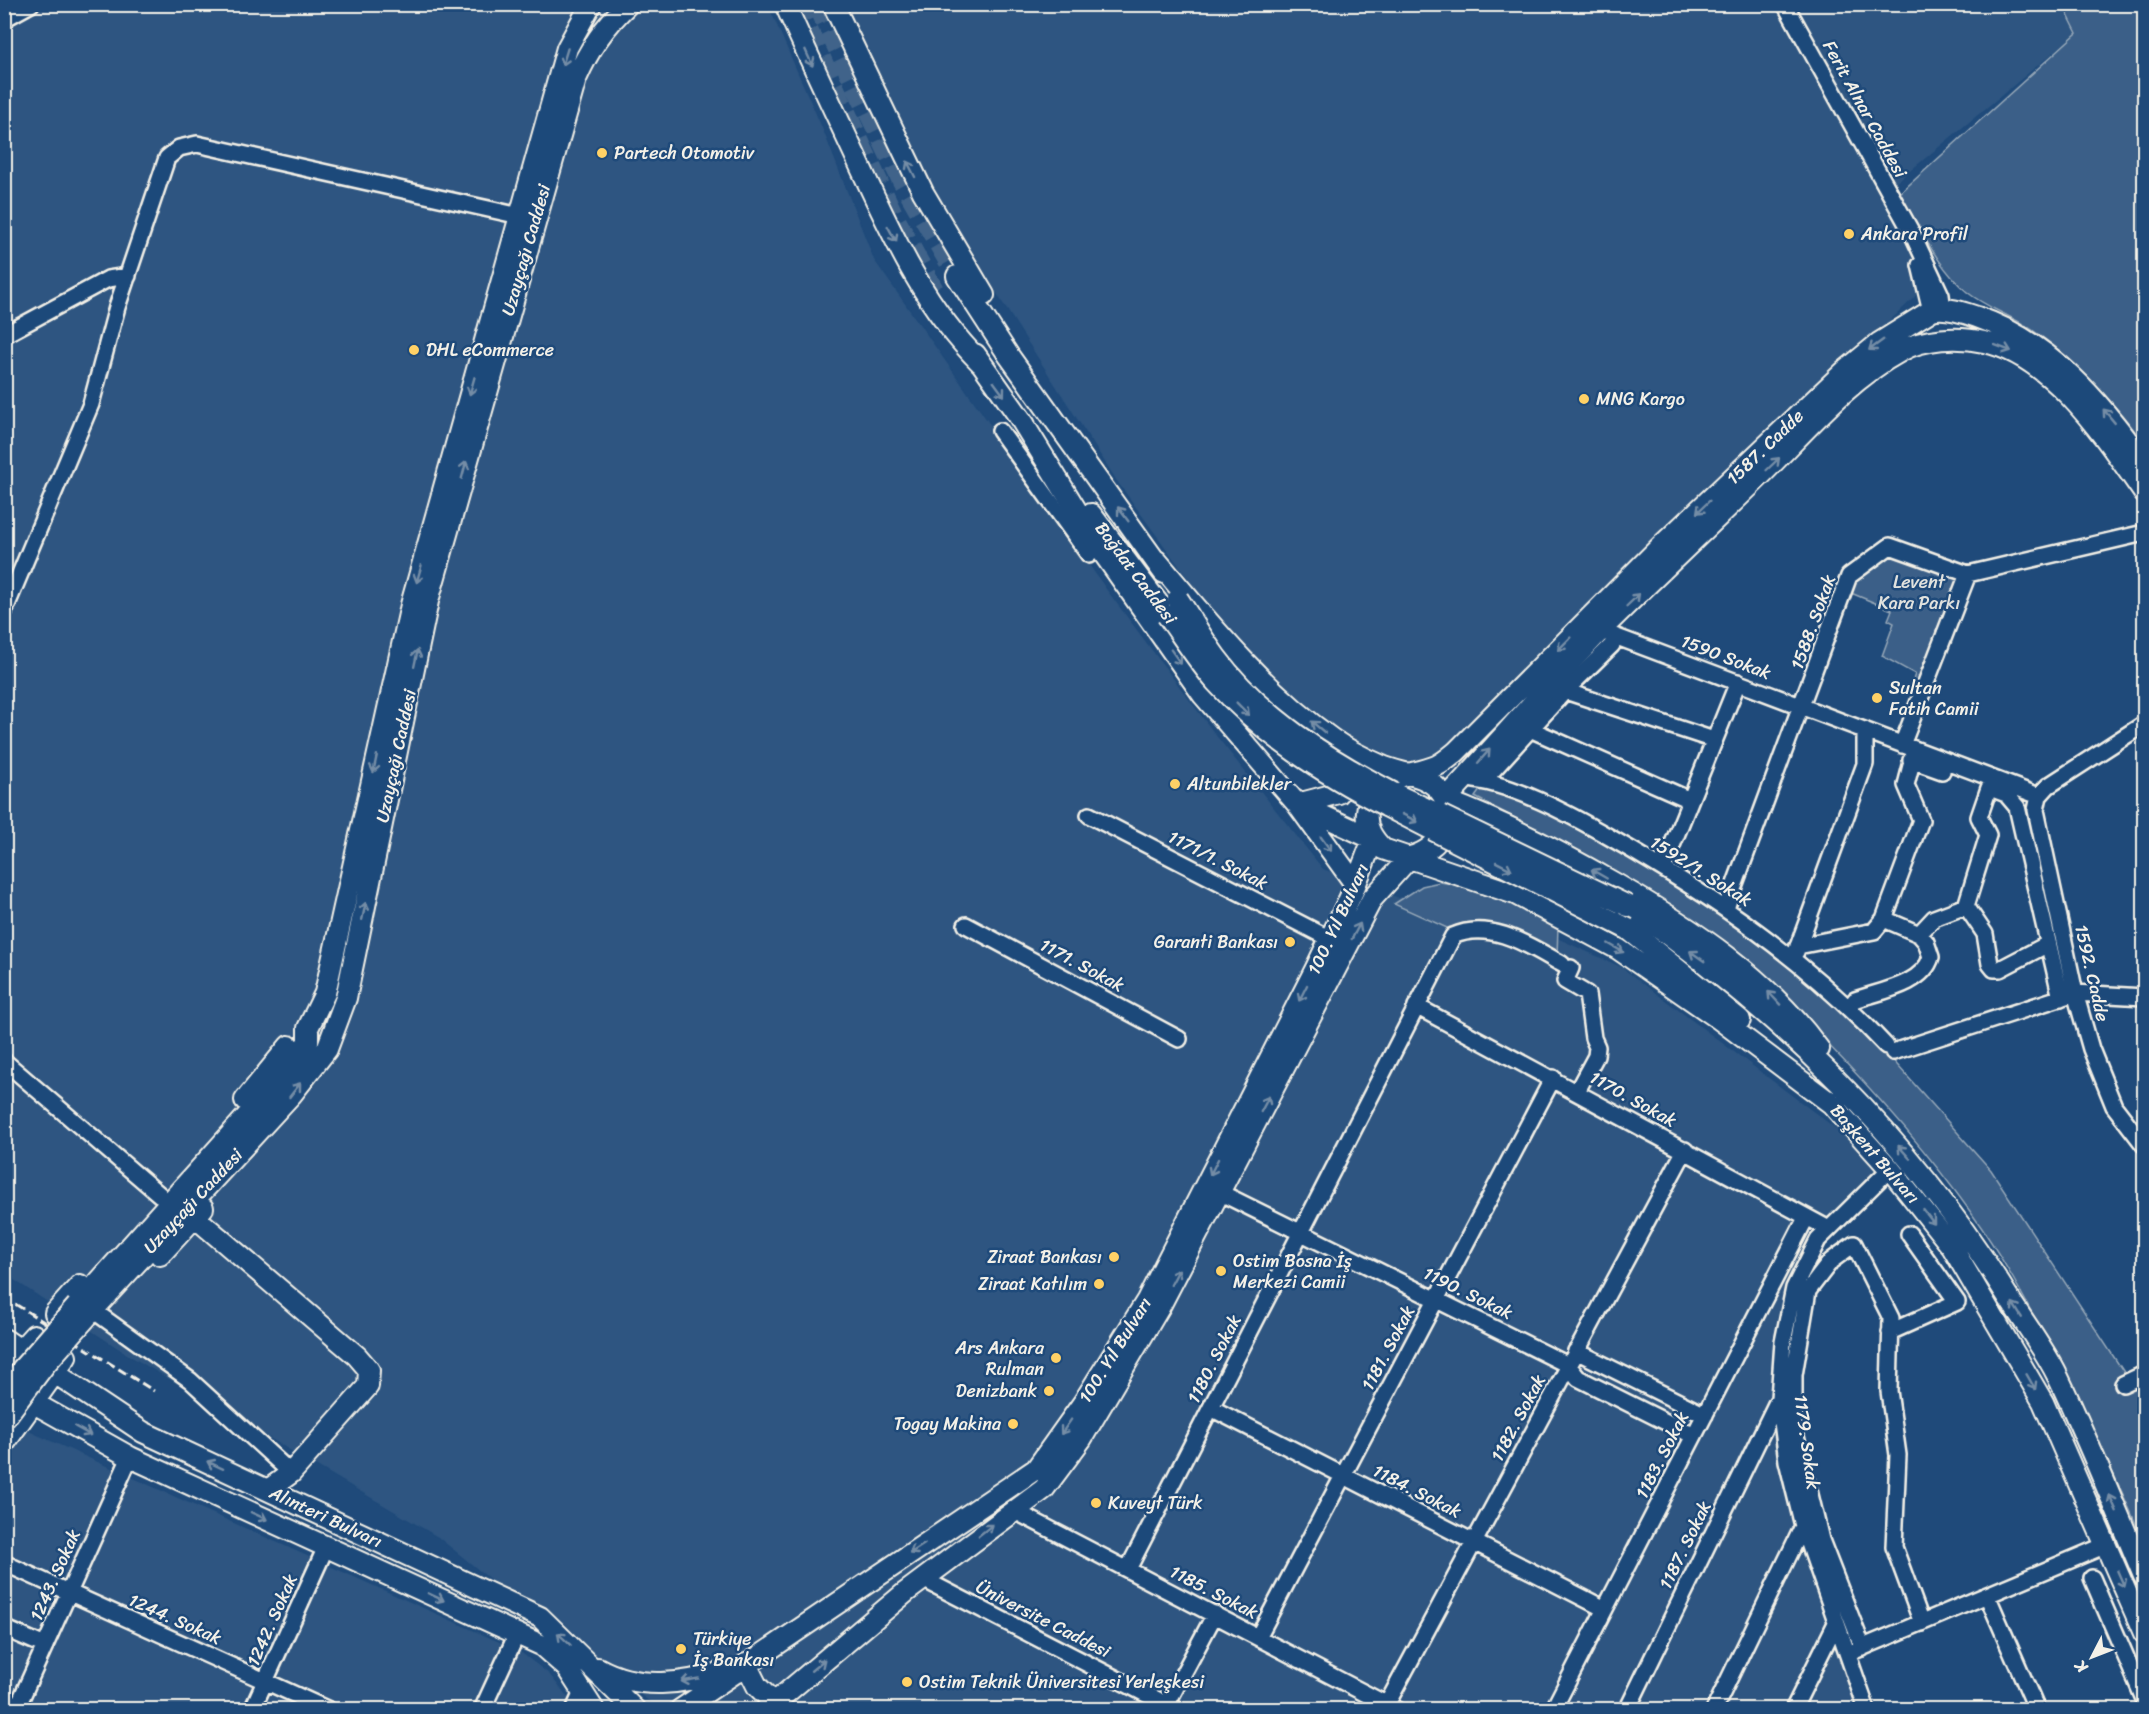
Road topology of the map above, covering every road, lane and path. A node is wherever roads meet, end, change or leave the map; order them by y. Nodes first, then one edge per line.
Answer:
1 (31, 4) edge
2 (591, 4) edge
3 (628, 4) edge
4 (784, 4) edge
5 (832, 4) edge
6 (1785, 4) edge
7 (4, 19) edge
8 (520, 216) junction
9 (128, 276) junction
10 (957, 276) tunnel mouth
11 (934, 290) tunnel mouth
12 (1936, 311) junction
13 (4, 335) edge
14 (1944, 340) junction
15 (1005, 351) junction
16 (981, 363) junction
17 (1018, 415) junction
18 (1000, 431) dead end
19 (2145, 463) edge
20 (2145, 493) edge
21 (2145, 533) edge
22 (1089, 555) dead end
23 (1157, 561) junction
24 (1968, 574) junction
25 (1173, 607) junction
26 (4, 612) edge
27 (1606, 638) junction
28 (1738, 682) junction
29 (1565, 691) junction
30 (1803, 706) junction
31 (2145, 724) edge
32 (1530, 729) junction
33 (1865, 730) junction
34 (1714, 740) junction
35 (1340, 743) junction
36 (1910, 751) junction
37 (1406, 775) junction
38 (1464, 779) junction
39 (1484, 780) junction
40 (1989, 788) junction
41 (2039, 796) junction
42 (1690, 800) junction
43 (1297, 804) junction
44 (1089, 815) dead end
45 (1439, 815) junction
46 (1499, 823) junction
47 (1373, 839) junction
48 (1410, 857) junction
49 (1663, 868) junction
50 (1355, 884) junction
51 (1515, 894) junction
52 (1372, 899) junction
53 (1966, 906) junction
54 (1726, 908) junction
55 (1884, 919) junction
56 (966, 925) dead end
57 (1919, 934) junction
58 (1329, 939) junction
59 (2048, 944) junction
60 (1796, 952) junction
61 (2068, 995) junction
62 (2145, 997) edge
63 (1416, 1006) junction
64 (1851, 1007) junction
65 (308, 1028) junction
66 (1179, 1040) dead end
67 (4, 1061) edge
68 (1553, 1078) junction
69 (1577, 1091) junction
70 (1850, 1093) junction
71 (1837, 1108) junction
72 (271, 1118) junction
73 (2145, 1145) edge
74 (1684, 1150) junction
75 (1890, 1168) junction
76 (1219, 1192) junction
77 (160, 1195) junction
78 (196, 1218) junction
79 (1806, 1218) junction
80 (1828, 1229) junction
81 (1301, 1232) junction
82 (1909, 1234) dead end
83 (1436, 1299) junction
84 (87, 1319) junction
85 (1890, 1332) junction
86 (20, 1341) edge
87 (1576, 1351) junction
88 (60, 1365) junction
89 (1568, 1365) junction
90 (4, 1368) edge
91 (2145, 1374) edge
92 (4, 1382) edge
93 (2123, 1384) dead end
94 (4, 1394) edge
95 (1779, 1398) junction
96 (32, 1402) junction
97 (1211, 1408) junction
98 (1705, 1415) junction
99 (4, 1419) edge
100 (1694, 1436) junction
101 (4, 1444) edge
102 (130, 1457) junction
103 (291, 1473) junction
104 (1343, 1475) junction
105 (268, 1490) junction
106 (286, 1498) junction
107 (1013, 1510) junction
108 (1803, 1526) junction
109 (1473, 1542) junction
110 (2106, 1545) junction
111 (326, 1547) junction
112 (4, 1563) edge
113 (1128, 1569) junction
114 (2145, 1576) edge
115 (2092, 1578) dead end
116 (923, 1579) junction
117 (69, 1593) junction
118 (1987, 1595) junction
119 (1605, 1609) junction
120 (1215, 1614) junction
121 (1836, 1623) junction
122 (1922, 1623) junction
123 (4, 1628) edge
124 (2145, 1633) edge
125 (517, 1634) junction
126 (1258, 1637) junction
127 (45, 1646) junction
128 (1863, 1648) junction
129 (1848, 1654) junction
130 (589, 1664) junction
131 (746, 1664) junction
132 (265, 1682) junction
133 (2145, 1699) edge
134 (578, 1701) edge
135 (772, 1707) edge
136 (1172, 1707) edge
137 (1392, 1707) edge
138 (16, 1710) edge
139 (252, 1710) edge
140 (329, 1710) edge
141 (482, 1710) edge
142 (594, 1710) edge
143 (635, 1710) edge
144 (680, 1710) edge
145 (1553, 1710) edge
146 (1627, 1710) edge
147 (1714, 1710) edge
148 (1793, 1710) edge
149 (1867, 1710) edge
150 (2037, 1710) edge

1 - 7 street
2 -> 8 main road, Uzayçağı Caddesi
72 -> 3 main road, Uzayçağı Caddesi
4 -> 16 main road
15 -> 5 main road
6 - 12 street, Ferit Alnar Caddesi
8 - 9 street
8 -> 65 main road, Uzayçağı Caddesi
9 - 13 street
9 - 26 street
10 - 15 main road, Bağdat Caddesi
11 - 16 main road, Bağdat Caddesi
12 - 14 main road
12 - 14 main road
19 -> 12 main road
12 -> 37 main road, 1587. Cadde
14 -> 20 main road, 1587. Cadde
27 -> 14 main road, 1587. Cadde
23 -> 15 main road, Bağdat Caddesi
16 -> 17 main road, Bağdat Caddesi
17 - 25 main road, Bağdat Caddesi
17 -> 43 main road
18 - 22 street
21 - 24 street
23 - 25 main road, Bağdat Caddesi
35 -> 23 main road
24 - 30 street, 1588. Sokak
24 - 36 street
25 - 45 main road, Bağdat Caddesi, bridge
27 - 28 street, 1590 Sokak
27 - 29 street
38 -> 27 main road, 1587. Cadde
28 - 30 street, 1590 Sokak
28 - 34 street
29 - 32 street
29 - 34 street
30 - 33 street, 1590 Sokak
30 - 54 street, 1588. Sokak
31 - 41 street
32 - 39 street
32 - 42 street
33 - 36 street, 1590 Sokak
33 - 60 street
34 - 42 street
35 - 37 main road
35 - 43 main road
36 - 40 street
36 - 41 street, 1590 Sokak
36 - 55 street
37 - 45 main road
37 - 47 main road, 1587. Cadde
38 - 39 street, 1592/1. Sokak
38 - 45 main road, 1587. Cadde
39 - 49 street, 1592/1. Sokak
40 - 53 street
40 - 59 street
41 - 61 street, 1592. Cadde
42 - 49 street
43 - 47 main road
43 -> 50 main road
44 - 58 street, 1171/1. Sokak
45 - 46 main road
45 - 48 main road, 100. Yıl Bulvarı
70 -> 45 main road, Başkent Bulvarı, bridge
45 -> 71 main road, Başkent Bulvarı, bridge
46 - 51 main road
70 -> 46 main road
47 - 48 main road
47 - 50 main road, 100. Yıl Bulvarı
48 - 51 main road
48 - 52 main road, 100. Yıl Bulvarı
49 - 54 street, 1592/1. Sokak
50 - 52 main road
50 - 58 main road, 100. Yıl Bulvarı
51 -> 71 main road
76 -> 52 main road, 100. Yıl Bulvarı
53 - 57 street
53 - 59 street
54 - 60 street, 1592/1. Sokak
55 - 57 street
55 - 60 street
56 - 66 street, 1171. Sokak
57 - 64 street
58 -> 131 main road, 100. Yıl Bulvarı
59 - 61 street
60 - 64 street, 1592/1. Sokak
61 - 62 street
61 - 64 street, 1592/1. Sokak
61 - 73 street, 1592. Cadde
63 - 68 street, 1170. Sokak
63 - 69 street, 1180. Sokak
63 - 81 street, 1180. Sokak
65 - 77 main road
65 - 84 main road, Uzayçağı Caddesi
67 - 77 street
68 - 69 street, 1170. Sokak
68 - 83 street, 1181. Sokak
69 - 74 street, 1170. Sokak
114 -> 70 main road, Başkent Bulvarı
71 - 75 main road, Başkent Bulvarı
72 - 78 main road
72 - 84 main road, Uzayçağı Caddesi
74 - 79 street, 1170. Sokak
74 - 87 street, 1182. Sokak
75 - 80 street, 1179. Sokak
75 -> 110 main road, Başkent Bulvarı
76 - 81 street, 1190. Sokak
107 -> 76 main road, 100. Yıl Bulvarı
77 - 86 main road
78 - 84 main road
78 - 103 main road, Uzayçağı Caddesi
79 - 80 street, 1170. Sokak
79 - 98 street, 1183. Sokak
80 - 95 street, 1179. Sokak
81 - 83 street, 1190. Sokak
81 - 97 street, 1180. Sokak
82 - 85 street
83 - 89 street, 1190. Sokak
83 - 104 street, 1181. Sokak
84 - 88 main road
84 - 94 main road, Uzayçağı Caddesi, bridge
84 - 99 main road, Uzayçağı Caddesi, bridge
84 - 103 street
85 - 122 street
85 - 128 street
86 - 88 main road, Alınteri Bulvarı
86 - 90 main road
87 - 89 street, 1182. Sokak
87 - 98 street
88 - 96 main road
105 -> 88 main road, Alınteri Bulvarı
89 - 100 street, 1190. Sokak
89 - 109 street, 1182. Sokak
91 - 93 street
92 - 96 main road, Alınteri Bulvarı
95 - 108 street, 1179. Sokak
95 - 146 street, 1187. Sokak
96 - 101 main road
96 -> 102 main road, Alınteri Bulvarı
97 - 104 street, 1184. Sokak
97 - 113 street, 1180. Sokak
98 - 100 street, 1183. Sokak
100 - 119 street, 1183. Sokak
102 -> 111 main road, Alınteri Bulvarı
102 - 117 street, 1243. Sokak
103 - 105 main road, Uzayçağı Caddesi
103 - 106 main road
104 - 109 street, 1184. Sokak
104 - 126 street, 1181. Sokak
105 - 106 main road, Alınteri Bulvarı
130 -> 106 main road, Alınteri Bulvarı
107 - 113 street, 1185. Sokak
116 -> 107 main road, 100. Yıl Bulvarı
108 - 121 street, 1179. Sokak
108 - 147 street
109 - 119 street, 1184. Sokak
109 - 137 street, 1182. Sokak
110 - 118 street
110 -> 124 main road, Başkent Bulvarı
111 -> 125 main road, Alınteri Bulvarı
111 - 132 street, 1242. Sokak
112 - 117 street, 1244. Sokak
113 - 120 street, 1185. Sokak
115 - 133 street
135 -> 116 main road, 100. Yıl Bulvarı
116 - 136 street, Üniversite Caddesi
117 - 127 street, 1243. Sokak
117 - 132 street, 1244. Sokak
118 - 122 street
118 - 150 street
119 - 145 street, 1183. Sokak
120 - 126 street, 1185. Sokak
120 - 136 street
121 - 129 street, 1179. Sokak
121 - 148 street
122 - 128 street
123 - 127 street
125 - 134 main road, Alınteri Bulvarı
125 - 141 street
126 - 137 street, 1185. Sokak
127 - 138 street, 1243. Sokak
128 - 129 street
129 - 149 street, 1179. Sokak
131 -> 130 main road
130 - 143 main road, Alınteri Bulvarı
131 - 135 main road
131 - 144 main road, 100. Yıl Bulvarı
132 - 139 street, 1242. Sokak
132 - 140 street, 1244. Sokak
134 - 142 main road, Alınteri Bulvarı

